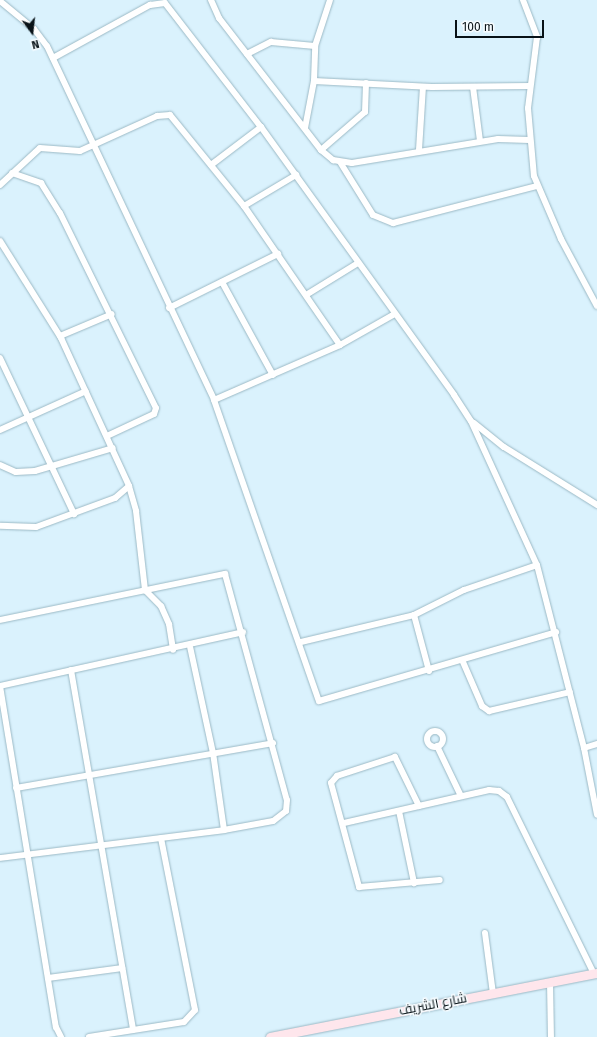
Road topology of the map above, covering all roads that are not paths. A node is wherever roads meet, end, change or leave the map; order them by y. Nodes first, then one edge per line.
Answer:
1 (211, 0) edge
2 (330, 0) edge
3 (523, 0) edge
4 (0, 1) edge
5 (315, 46) junction
6 (246, 54) junction
7 (53, 58) junction
8 (314, 81) junction
9 (366, 83) junction
10 (423, 86) junction
11 (530, 86) junction
12 (473, 87) junction
13 (261, 127) junction
14 (305, 128) junction
15 (529, 140) junction
16 (480, 141) junction
17 (93, 146) junction
18 (321, 150) junction
19 (419, 150) junction
20 (340, 162) junction
21 (211, 165) junction
22 (12, 173) junction
23 (296, 174) junction
24 (0, 185) edge
25 (537, 186) junction
26 (244, 206) junction
27 (0, 241) edge
28 (278, 254) junction
29 (358, 263) junction
30 (222, 282) junction
31 (306, 295) junction
32 (597, 306) edge
33 (169, 308) junction
34 (112, 314) junction
35 (393, 315) junction
36 (60, 336) junction
37 (340, 345) junction
38 (0, 358) edge
39 (273, 375) junction
40 (86, 391) junction
41 (214, 400) junction
42 (30, 417) junction
43 (471, 421) junction
44 (0, 430) edge
45 (107, 436) junction
46 (113, 448) junction
47 (0, 466) edge
48 (52, 466) junction
49 (129, 486) junction
50 (597, 505) edge
51 (74, 514) junction
52 (0, 526) edge
53 (537, 565) junction
54 (145, 590) junction
55 (414, 615) junction
56 (0, 620) edge
57 (243, 632) junction
58 (556, 632) junction
59 (301, 642) junction
60 (190, 647) junction
61 (173, 650) junction
62 (463, 662) junction
63 (71, 670) junction
64 (429, 671) junction
65 (0, 686) edge
66 (570, 692) junction
67 (0, 734) edge
68 (8, 734) junction
69 (273, 743) junction
70 (597, 744) edge
71 (437, 746) dead end
72 (584, 748) junction
73 (213, 753) junction
74 (89, 773) junction
75 (16, 788) junction
76 (460, 796) junction
77 (419, 806) junction
78 (399, 811) junction
79 (597, 815) edge
80 (344, 823) junction
81 (224, 830) junction
82 (160, 838) junction
83 (99, 847) junction
84 (28, 855) junction
85 (0, 858) edge
86 (440, 880) dead end
87 (414, 883) junction
88 (485, 933) dead end
89 (122, 968) junction
90 (595, 974) edge
91 (48, 978) junction
92 (550, 982) junction
93 (493, 994) junction
94 (133, 1030) junction
95 (61, 1037) edge
96 (89, 1037) edge
97 (270, 1037) edge
98 (550, 1037) edge

1 - 6 street
2 - 5 street
3 - 11 street
4 - 7 street
5 - 6 street
5 - 8 street
6 - 14 street
7 - 13 street
7 - 17 street
8 - 9 street
8 - 14 street
9 - 10 street
9 - 18 street
10 - 12 street
10 - 19 street
11 - 12 street
11 - 15 street
12 - 16 street
13 - 21 street
13 - 23 street
14 - 18 street
15 - 16 street
15 - 25 street
16 - 19 street
17 - 21 street
17 - 22 street
17 - 33 street
18 - 20 street
19 - 20 street
20 - 25 street
21 - 26 street
22 - 24 street
22 - 34 street
23 - 26 street
23 - 29 street
25 - 32 street
26 - 28 street
27 - 36 street
28 - 30 street
28 - 31 street
29 - 31 street
29 - 35 street
30 - 33 street
30 - 39 street
31 - 37 street
33 - 41 street
34 - 36 street
34 - 45 street
35 - 37 street
35 - 43 street
36 - 40 street
37 - 39 street
38 - 42 street
39 - 41 street
40 - 42 street
40 - 45 street
41 - 59 street
42 - 44 street
42 - 48 street
43 - 50 street
43 - 53 street
45 - 46 street
46 - 48 street
46 - 49 street
47 - 48 street
48 - 51 street
49 - 51 street
49 - 54 street
51 - 52 street
53 - 55 street
53 - 58 street
54 - 56 street
54 - 57 street
54 - 61 street
55 - 59 street
55 - 64 street
57 - 60 street
57 - 69 street
58 - 62 street
58 - 66 street
59 - 64 street
60 - 61 street
60 - 73 street
61 - 63 street
62 - 64 street
62 - 66 street
63 - 65 street
63 - 74 street
65 - 68 street
66 - 72 street
67 - 68 street
68 - 75 street
69 - 73 street
69 - 81 street
70 - 72 street
71 - 76 street
72 - 79 street
73 - 74 street
73 - 81 street
74 - 75 street
74 - 83 street
75 - 84 street
76 - 77 street
76 - 90 street
77 - 78 street
77 - 80 street
78 - 80 street
78 - 87 street
80 - 87 street
81 - 82 street
82 - 83 street
82 - 94 street
83 - 84 street
83 - 89 street
84 - 85 street
84 - 91 street
86 - 87 street
88 - 93 street
89 - 91 street
89 - 94 street
90 - 92 main road, شارع الشريف
91 - 95 street
92 - 93 main road, شارع الشريف
92 - 98 street
93 - 97 main road, شارع الشريف
94 - 96 street

